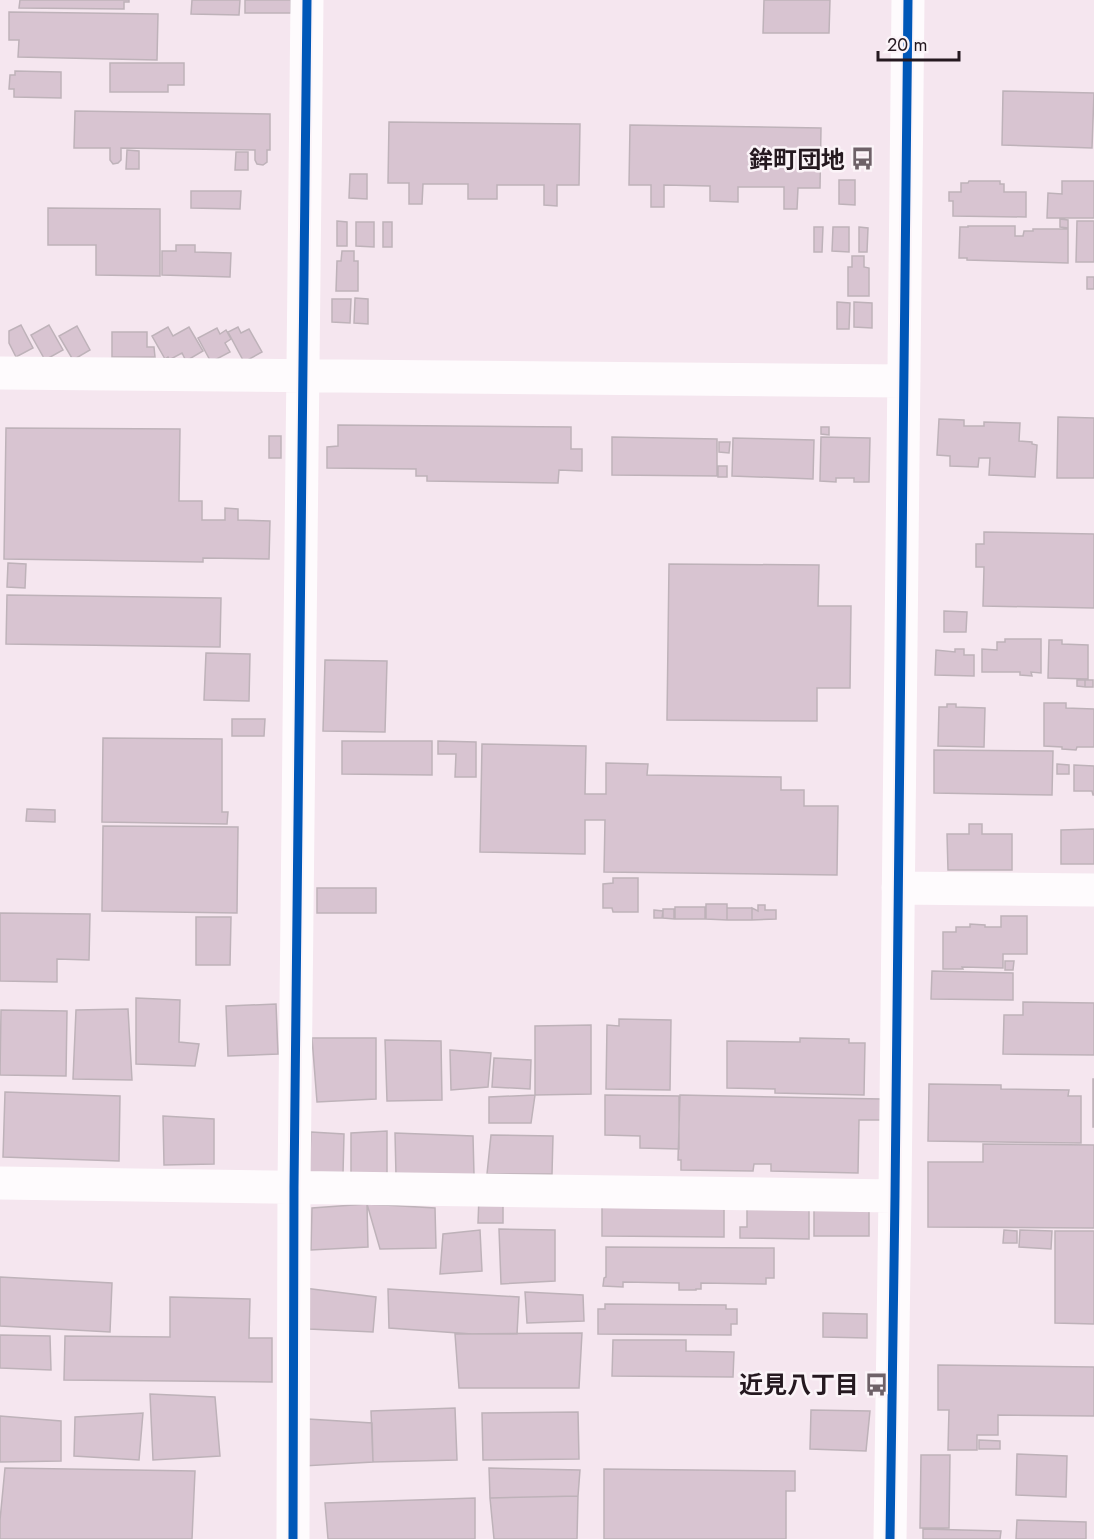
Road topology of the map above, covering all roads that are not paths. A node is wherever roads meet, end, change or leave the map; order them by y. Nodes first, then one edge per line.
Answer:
1 (307, 0) edge
2 (908, 0) edge
3 (0, 373) edge
4 (303, 375) junction
5 (904, 381) junction
6 (898, 888) junction
7 (1094, 890) edge
8 (0, 1183) edge
9 (294, 1187) junction
10 (895, 1196) junction
11 (293, 1539) edge
12 (890, 1539) edge

1 - 4 street
2 - 5 street
3 - 4 street
4 - 5 street
4 - 9 street
5 - 6 street
6 - 7 street
6 - 10 street
8 - 9 street
9 - 10 street
9 - 11 street
10 - 12 street

